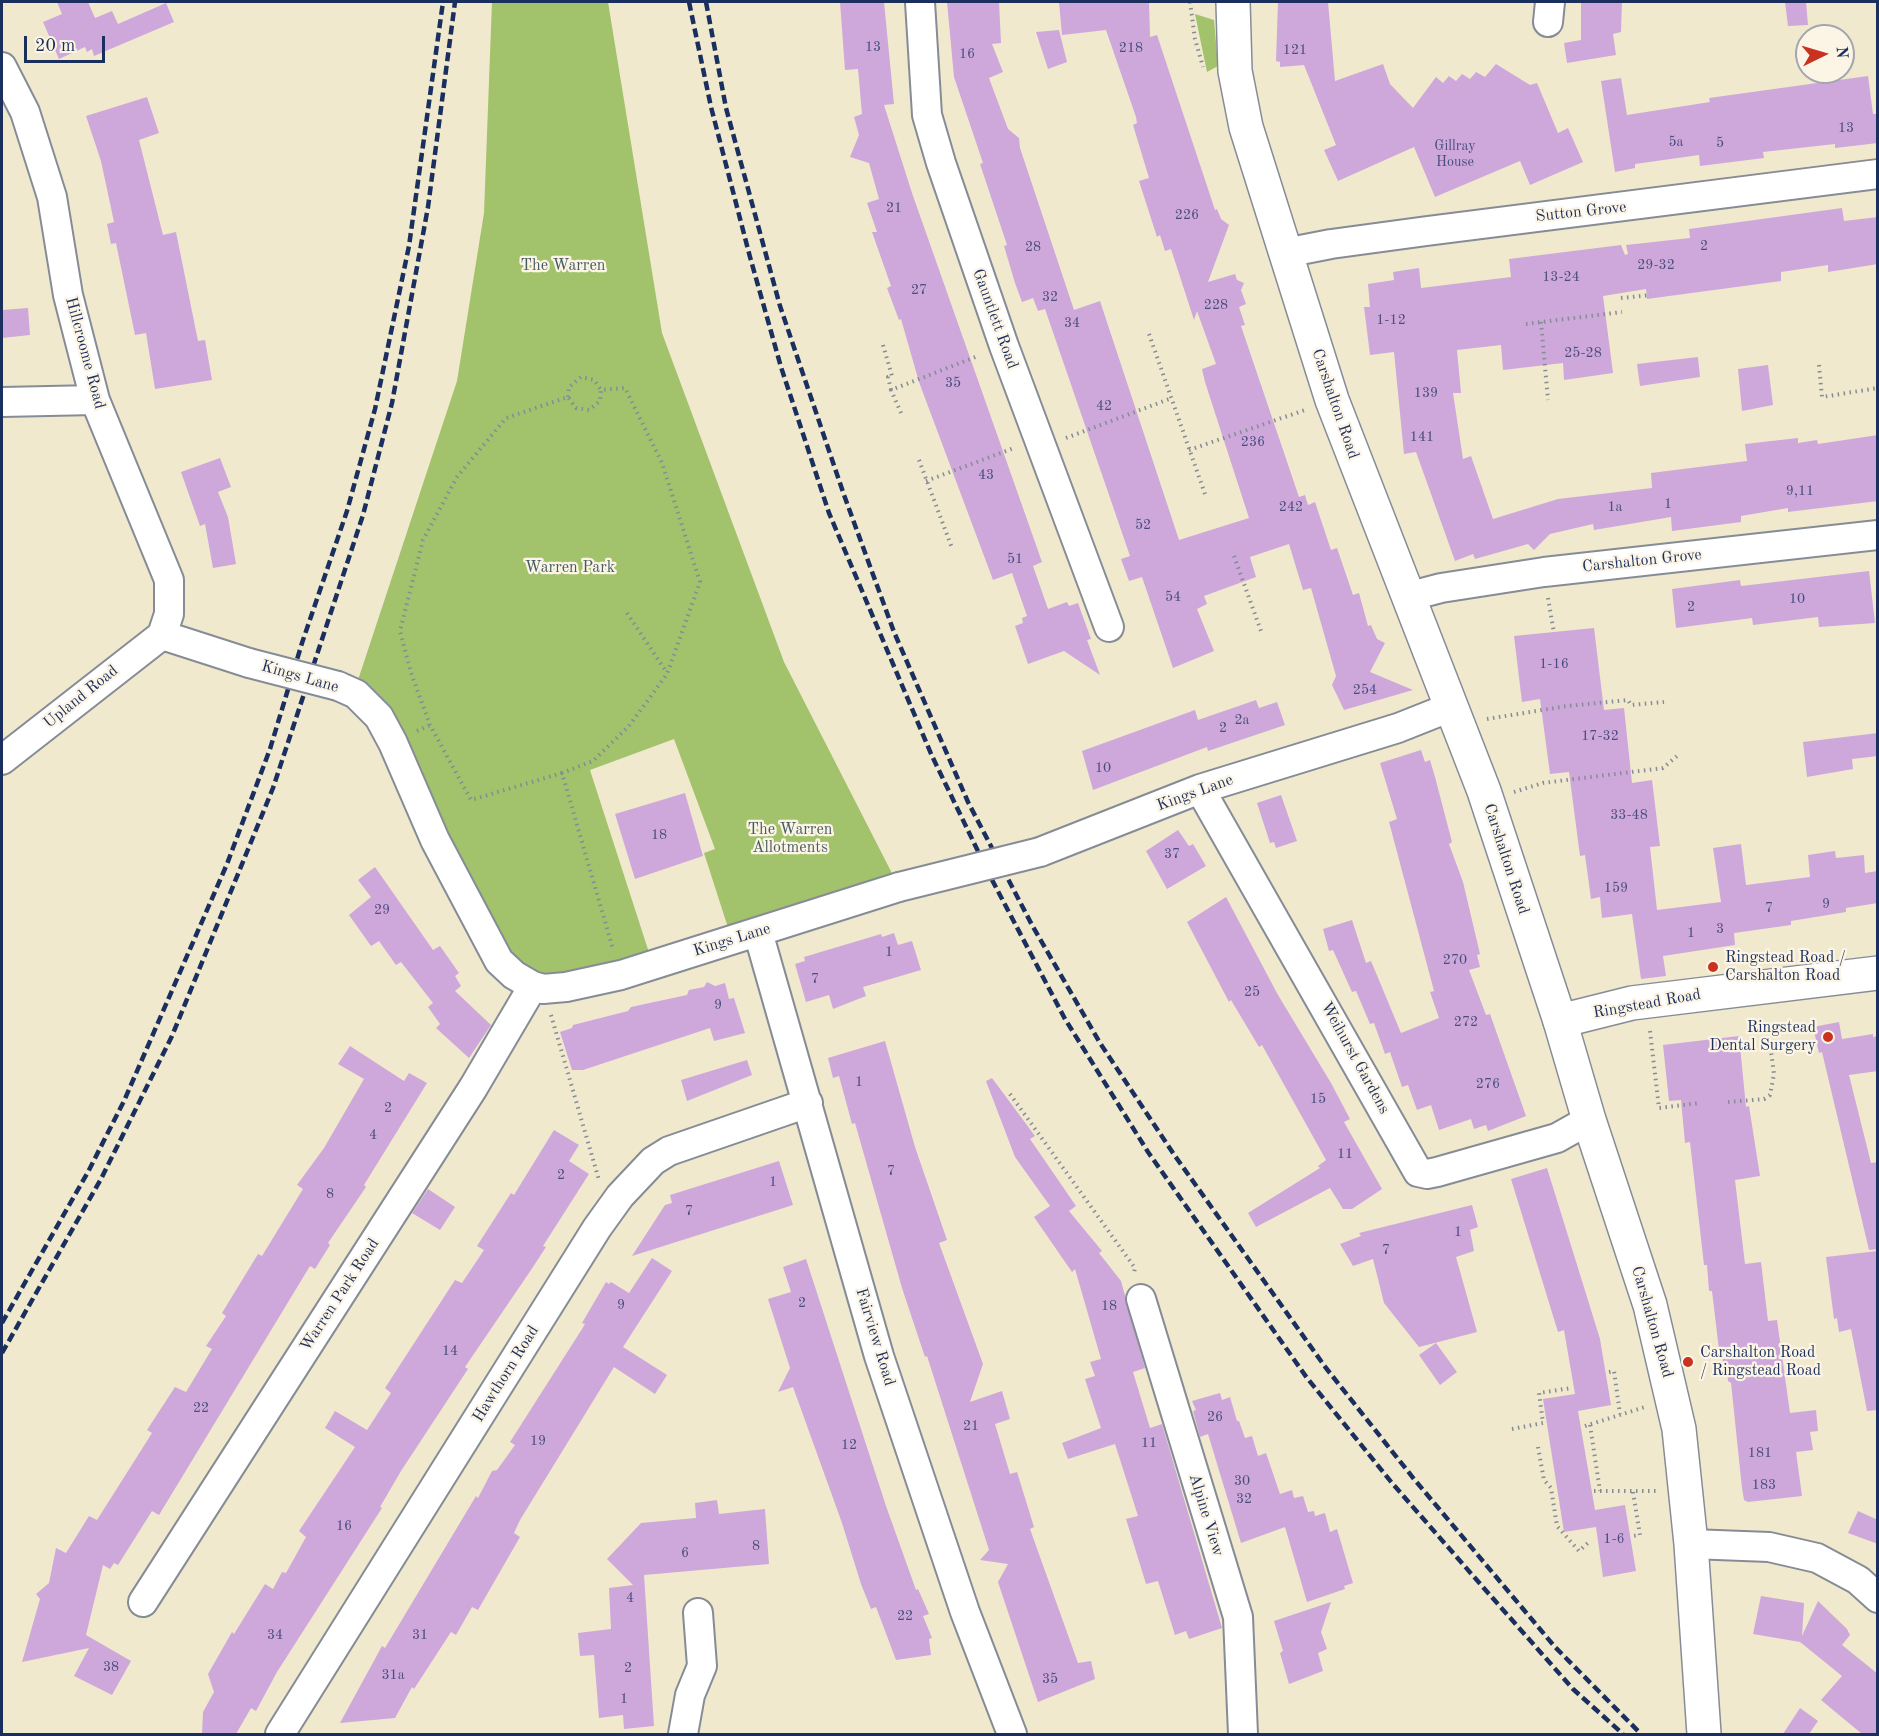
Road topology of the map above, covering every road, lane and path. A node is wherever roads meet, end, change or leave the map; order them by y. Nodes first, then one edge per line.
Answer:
1 (920, 2) edge
2 (1190, 2) edge
3 (1233, 2) edge
4 (2, 67) edge
5 (1204, 69) dead end
6 (1878, 174) edge
7 (1285, 253) junction
8 (1651, 295) dead end
9 (1621, 298) dead end
10 (1622, 312) dead end
11 (1541, 322) junction
12 (1527, 324) dead end
13 (1149, 334) dead end
14 (883, 345) dead end
15 (1004, 346) junction
16 (1820, 365) dead end
17 (1878, 388) edge
18 (601, 390) junction
19 (891, 390) junction
20 (568, 396) junction
21 (1173, 398) junction
22 (95, 400) junction
23 (1332, 400) junction
24 (1548, 400) dead end
25 (2, 402) edge
26 (901, 413) dead end
27 (1041, 442) junction
28 (1189, 450) junction
29 (919, 460) dead end
30 (926, 481) junction
31 (1206, 497) dead end
32 (1878, 535) edge
33 (952, 548) dead end
34 (1234, 556) dead end
35 (1544, 572) junction
36 (1407, 597) junction
37 (627, 613) dead end
38 (1109, 627) dead end
39 (1261, 632) dead end
40 (1554, 633) dead end
41 (162, 635) junction
42 (668, 674) junction
43 (1664, 702) dead end
44 (1464, 714) junction
45 (1677, 756) dead end
46 (2, 760) edge
47 (562, 773) junction
48 (1200, 789) junction
49 (1508, 795) dead end
50 (758, 932) junction
51 (1878, 973) edge
52 (621, 975) junction
53 (538, 987) junction
54 (1647, 1002) junction
55 (1560, 1021) junction
56 (1799, 1043) dead end
57 (1010, 1094) dead end
58 (1728, 1102) dead end
59 (808, 1103) junction
60 (1700, 1103) dead end
61 (1589, 1120) junction
62 (620, 1196) junction
63 (1140, 1299) joint
64 (1609, 1372) dead end
65 (1571, 1388) dead end
66 (1674, 1402) junction
67 (1620, 1414) junction
68 (1512, 1429) dead end
69 (1538, 1447) dead end
70 (1686, 1486) junction
71 (1594, 1491) dead end
72 (1600, 1491) junction
73 (1633, 1492) junction
74 (1634, 1536) dead end
75 (1590, 1541) dead end
76 (1691, 1544) junction
77 (1878, 1598) edge
78 (143, 1602) dead end
79 (698, 1613) dead end
80 (280, 1734) edge
81 (683, 1734) edge
82 (1012, 1734) edge
83 (1243, 1734) edge
84 (1704, 1734) edge

1 - 15 street, Gauntlett Road
2 - 5 path
3 - 7 main road, Carshalton Road
4 - 22 street, Hillcroome Road
6 - 7 street, Sutton Grove
7 - 23 main road, Carshalton Road
8 - 9 path
10 - 11 path
11 - 12 path
11 - 24 path
13 - 21 path
14 - 19 path
15 - 19 path
15 - 27 street, Gauntlett Road
16 - 17 path
18 - 20 path
18 - 20 path
18 - 42 path
19 - 26 path
20 - 47 path
21 - 27 path
21 - 28 path
22 - 25 street
22 - 41 street, Hillcroome Road
23 - 28 path
23 - 36 main road, Carshalton Road
27 - 30 path
27 - 38 street, Gauntlett Road
28 - 31 path
29 - 30 path
30 - 33 path
32 - 35 street, Carshalton Grove
34 - 39 path
35 - 36 street, Carshalton Grove
35 - 40 path
36 - 44 main road, Carshalton Road
37 - 42 path
41 - 46 street, Upland Road
41 - 53 street, Kings Lane, bridge
42 - 47 path
43 - 44 path
44 - 48 street, Kings Lane
44 - 55 main road, Carshalton Road
45 - 49 path
47 - 52 path
48 - 50 street, Kings Lane, bridge
48 - 61 street, Weihurst Gardens
50 - 52 street, Kings Lane
50 - 59 street, Fairview Road
51 - 54 main road, Ringstead Road
52 - 53 street, Kings Lane
53 - 62 path
53 - 78 street, Warren Park Road
54 - 55 main road, Ringstead Road
54 - 60 path
55 - 61 main road, Carshalton Road
56 - 58 path
57 - 63 path
59 - 62 street, Hawthorn Road
59 - 82 street, Fairview Road
61 - 66 main road, Carshalton Road
62 - 80 street, Hawthorn Road
63 - 83 street, Alpine View
64 - 67 path
65 - 68 path
66 - 67 path
66 - 70 main road, Carshalton Road
67 - 72 path
69 - 75 path
70 - 73 path
70 - 76 main road, Carshalton Road
71 - 72 path
72 - 73 path
73 - 74 path
76 - 77 street
76 - 84 main road, Carshalton Road
79 - 81 street

